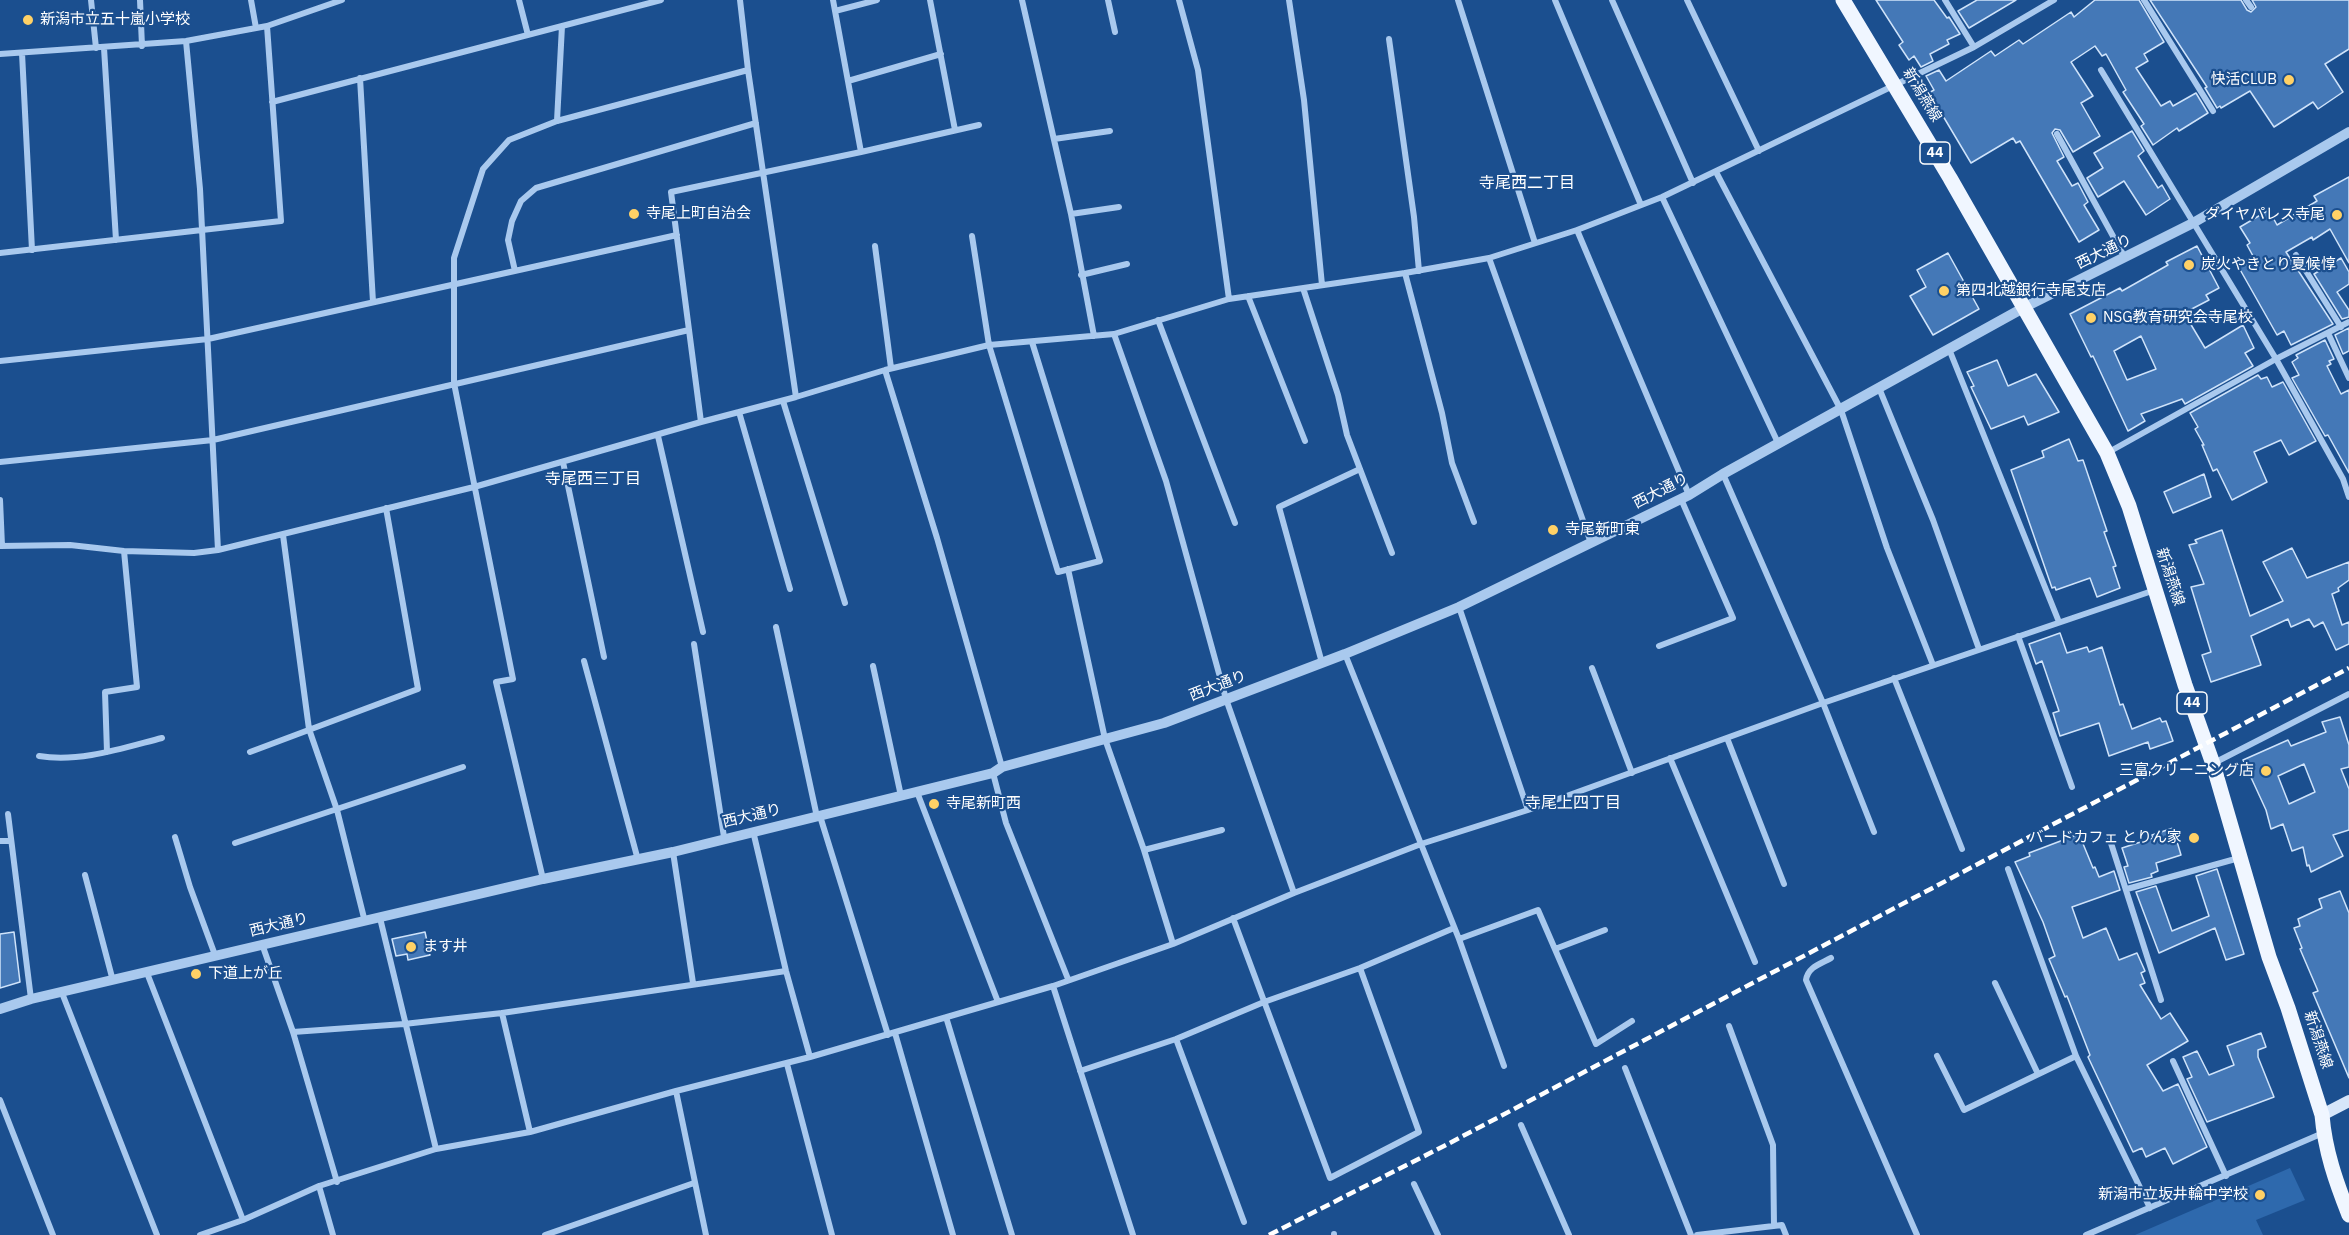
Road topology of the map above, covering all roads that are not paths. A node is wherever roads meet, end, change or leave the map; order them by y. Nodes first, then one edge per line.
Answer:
1 (91, 0) edge
2 (140, 0) edge
3 (251, 0) edge
4 (342, 0) edge
5 (519, 0) edge
6 (661, 0) edge
7 (740, 0) edge
8 (833, 0) edge
9 (877, 0) edge
10 (930, 0) edge
11 (1022, 0) edge
12 (1108, 0) edge
13 (1179, 0) edge
14 (1289, 0) edge
15 (1458, 0) edge
16 (1555, 0) edge
17 (1612, 0) edge
18 (1687, 0) edge
19 (1842, 0) edge
20 (1945, 0) edge
21 (2054, 0) edge
22 (2144, 0) edge
23 (2246, 0) edge
24 (328, 3) edge
25 (2251, 7) dead end
26 (836, 11) junction
27 (267, 26) junction
28 (562, 26) junction
29 (256, 28) junction
30 (1115, 32) dead end
31 (528, 35) junction
32 (1389, 39) dead end
33 (186, 41) junction
34 (142, 46) junction
35 (1974, 46) junction
36 (96, 48) junction
37 (104, 48) junction
38 (22, 53) junction
39 (0, 54) edge
40 (940, 54) junction
41 (748, 70) junction
42 (2101, 70) dead end
43 (360, 78) junction
44 (848, 81) junction
45 (1894, 85) junction
46 (272, 102) junction
47 (2213, 111) dead end
48 (557, 121) junction
49 (756, 123) junction
50 (979, 125) dead end
51 (955, 130) junction
52 (1110, 131) dead end
53 (2349, 132) edge
54 (2057, 134) dead end
55 (1054, 139) junction
56 (1760, 151) junction
57 (861, 152) junction
58 (1716, 172) junction
59 (765, 173) junction
60 (1693, 183) junction
61 (1662, 197) junction
62 (1641, 205) junction
63 (1119, 207) dead end
64 (1071, 214) junction
65 (2193, 223) junction
66 (1577, 230) junction
67 (201, 231) junction
68 (677, 235) junction
69 (972, 236) dead end
70 (116, 240) junction
71 (1535, 243) junction
72 (875, 246) dead end
73 (32, 250) junction
74 (0, 253) edge
75 (2296, 255) dead end
76 (1490, 258) junction
77 (2125, 258) junction
78 (1127, 264) dead end
79 (515, 271) junction
80 (1419, 271) junction
81 (1405, 273) junction
82 (1081, 274) junction
83 (453, 285) junction
84 (1322, 285) junction
85 (1303, 288) junction
86 (1248, 296) junction
87 (1228, 299) junction
88 (373, 303) junction
89 (2025, 307) junction
90 (1158, 320) junction
91 (2349, 322) edge
92 (2341, 327) junction
93 (689, 330) junction
94 (2328, 333) junction
95 (1114, 334) junction
96 (1094, 336) junction
97 (208, 339) junction
98 (1032, 342) junction
99 (989, 345) junction
100 (1949, 349) junction
101 (2276, 359) junction
102 (0, 361) edge
103 (888, 369) junction
104 (2349, 378) edge
105 (454, 383) junction
106 (1880, 388) junction
107 (796, 397) junction
108 (783, 400) junction
109 (1841, 410) junction
110 (739, 412) junction
111 (701, 422) junction
112 (658, 436) junction
113 (213, 440) junction
114 (1305, 441) dead end
115 (1779, 445) junction
116 (2107, 453) junction
117 (0, 462) edge
118 (563, 462) junction
119 (1360, 469) junction
120 (1723, 474) junction
121 (474, 487) junction
122 (1685, 497) junction
123 (2349, 497) edge
124 (0, 500) edge
125 (386, 508) junction
126 (1474, 522) dead end
127 (1234, 523) dead end
128 (283, 535) junction
129 (1591, 543) junction
130 (1, 546) edge
131 (218, 550) junction
132 (124, 551) junction
133 (1392, 553) dead end
134 (1068, 570) junction
135 (790, 590) dead end
136 (2156, 590) junction
137 (845, 603) dead end
138 (1459, 607) junction
139 (2059, 622) junction
140 (776, 627) dead end
141 (703, 633) dead end
142 (2018, 636) junction
143 (694, 644) dead end
144 (1659, 646) dead end
145 (1979, 649) junction
146 (1345, 654) junction
147 (604, 657) dead end
148 (584, 662) dead end
149 (1322, 663) junction
150 (1933, 665) junction
151 (873, 666) dead end
152 (1592, 668) dead end
153 (1894, 678) junction
154 (2349, 694) edge
155 (1226, 699) junction
156 (1823, 703) junction
157 (309, 729) junction
158 (162, 738) dead end
159 (1727, 738) junction
160 (1105, 739) junction
161 (107, 752) junction
162 (250, 753) dead end
163 (39, 756) dead end
164 (1670, 758) junction
165 (2213, 764) junction
166 (463, 767) dead end
167 (998, 770) junction
168 (1632, 772) junction
169 (2072, 787) dead end
170 (917, 792) junction
171 (901, 796) junction
172 (337, 810) junction
173 (1528, 810) junction
174 (8, 814) dead end
175 (819, 817) junction
176 (1222, 830) dead end
177 (752, 831) junction
178 (1874, 832) dead end
179 (176, 837) dead end
180 (724, 837) junction
181 (2110, 840) dead end
182 (11, 841) junction
183 (0, 842) edge
184 (235, 843) dead end
185 (1421, 844) junction
186 (1962, 849) dead end
187 (1144, 850) junction
188 (673, 852) junction
189 (2240, 858) junction
190 (638, 860) junction
191 (2008, 869) dead end
192 (85, 875) dead end
193 (543, 879) junction
194 (1784, 884) dead end
195 (2127, 889) junction
196 (1294, 893) junction
197 (380, 918) junction
198 (1233, 918) junction
199 (365, 921) junction
200 (1454, 928) junction
201 (1605, 930) dead end
202 (1460, 939) junction
203 (262, 944) junction
204 (1173, 944) junction
205 (1555, 949) junction
206 (215, 955) junction
207 (1831, 958) dead end
208 (1755, 962) dead end
209 (1360, 968) junction
210 (786, 971) junction
211 (147, 973) junction
212 (1068, 979) junction
213 (113, 981) junction
214 (693, 983) junction
215 (1995, 983) dead end
216 (1053, 986) junction
217 (62, 993) junction
218 (31, 999) junction
219 (2161, 1000) dead end
220 (998, 1002) junction
221 (1264, 1002) junction
222 (0, 1009) edge
223 (502, 1013) junction
224 (946, 1017) junction
225 (1632, 1021) dead end
226 (404, 1024) junction
227 (1729, 1026) dead end
228 (293, 1032) junction
229 (895, 1033) junction
230 (888, 1035) junction
231 (1176, 1039) junction
232 (1937, 1056) dead end
233 (2076, 1056) junction
234 (810, 1057) junction
235 (2173, 1060) dead end
236 (787, 1064) junction
237 (1504, 1066) dead end
238 (1625, 1068) dead end
239 (1080, 1071) junction
240 (2038, 1074) junction
241 (676, 1091) junction
242 (0, 1100) edge
243 (2349, 1101) edge
244 (2322, 1115) junction
245 (1521, 1125) dead end
246 (530, 1132) junction
247 (2324, 1133) junction
248 (436, 1149) junction
249 (2226, 1176) junction
250 (337, 1182) junction
251 (694, 1183) junction
252 (1414, 1184) dead end
253 (319, 1186) junction
254 (2150, 1208) junction
255 (2349, 1215) edge
256 (243, 1220) junction
257 (1244, 1222) dead end
258 (1774, 1226) junction
259 (53, 1235) edge
260 (157, 1235) edge
261 (200, 1235) edge
262 (333, 1235) edge
263 (545, 1235) edge
264 (706, 1235) edge
265 (831, 1235) edge
266 (953, 1235) edge
267 (1012, 1235) edge
268 (1133, 1235) edge
269 (1438, 1235) edge
270 (1569, 1235) edge
271 (1691, 1235) edge
272 (1702, 1235) edge
273 (1786, 1235) edge
274 (1917, 1235) edge
275 (2086, 1235) edge

1 - 36 street
2 - 34 street
3 - 29 street
4 - 24 street
5 - 31 street
6 - 28 street
7 - 41 street
8 - 26 street
9 - 26 street
10 - 40 street
11 - 55 street
12 - 30 street
13 - 87 street
14 - 84 street
15 - 71 street
16 - 62 street
17 - 60 street
18 - 56 street
19 - 45 main road, 新潟燕線 / 44
20 - 35 street
21 - 35 street
22 - 47 street
23 - 25 street
24 - 27 street
26 - 44 street
27 - 29 street
27 - 46 street
28 - 31 street
28 - 48 street
29 - 33 street
31 - 43 street
32 - 80 street
33 - 34 street
33 - 67 street
34 - 37 street
35 - 45 street
36 - 37 street
36 - 38 street
37 - 70 street
38 - 39 street
38 - 73 street
40 - 44 street
40 - 51 street
41 - 48 street
41 - 49 street
42 - 65 street
43 - 46 street
43 - 88 street
44 - 57 street
45 - 56 street
45 - 89 main road, 新潟燕線 / 44
46 - 67 street
48 - 83 street
49 - 59 street
49 - 79 street
50 - 51 street
51 - 57 street
52 - 55 street
53 - 65 street, 西大通り
54 - 77 street
55 - 64 street
56 - 58 street
57 - 59 street
58 - 60 street
58 - 109 street
59 - 68 street
59 - 107 street
60 - 61 street
61 - 62 street
61 - 115 street
62 - 66 street
63 - 64 street
64 - 82 street
65 - 77 street, 西大通り
65 - 101 street
66 - 71 street
66 - 122 street
67 - 70 street
67 - 97 street
68 - 79 street
68 - 93 street
69 - 99 street
70 - 73 street
71 - 76 street
72 - 103 street
73 - 74 street
75 - 92 street
76 - 80 street
76 - 129 street
77 - 89 street, 西大通り
78 - 82 street
79 - 83 street
80 - 81 street
81 - 84 street
81 - 126 street
82 - 96 street
83 - 88 street
83 - 105 street
84 - 85 street
85 - 86 street
85 - 119 street
86 - 87 street
86 - 114 street
87 - 90 street
88 - 97 street
89 - 100 street, 西大通り
89 - 116 main road, 新潟燕線 / 44
90 - 95 street
90 - 127 street
91 - 92 street
92 - 94 street
93 - 105 street
93 - 111 street
94 - 101 street
94 - 104 street
95 - 96 street
95 - 155 street
96 - 98 street
97 - 102 street
97 - 113 street
98 - 99 street
98 - 134 street
99 - 103 street
99 - 134 street
100 - 106 street, 西大通り
100 - 139 street
101 - 116 street
101 - 123 street
103 - 107 street
103 - 167 street
105 - 113 street
105 - 121 street
106 - 109 street, 西大通り
106 - 145 street
107 - 108 street
108 - 110 street
108 - 137 street
109 - 115 street, 西大通り
109 - 150 street
110 - 111 street
110 - 135 street
111 - 112 street
112 - 118 street
112 - 141 street
113 - 117 street
113 - 131 street
115 - 120 street, 西大通り
116 - 136 main road, 新潟燕線 / 44
118 - 121 street
118 - 147 street
119 - 133 street
119 - 149 street
120 - 122 street, 西大通り
120 - 156 street
121 - 125 street
121 - 193 street
122 - 129 street, 西大通り
122 - 144 street
124 - 130 street
125 - 128 street
125 - 157 street
128 - 131 street
128 - 157 street
129 - 138 street, 西大通り
130 - 132 street
131 - 132 street
132 - 161 street
134 - 160 street
136 - 139 street
136 - 165 main road, 新潟燕線 / 44
138 - 146 street, 西大通り
138 - 173 street
139 - 142 street
140 - 175 street
142 - 145 street
142 - 169 street
143 - 180 street
145 - 150 street
146 - 149 street, 西大通り
146 - 185 street
148 - 190 street
149 - 155 street, 西大通り
150 - 153 street
151 - 171 street
152 - 168 street
153 - 156 street
153 - 186 street
154 - 165 street
155 - 160 street, 西大通り
155 - 196 street
156 - 159 street
156 - 178 street
157 - 162 street
157 - 172 street
158 - 161 street
159 - 164 street
159 - 194 street
160 - 167 street, 西大通り
160 - 187 street
161 - 163 street
164 - 168 street
164 - 208 street
165 - 189 main road, 新潟燕線 / 44
166 - 172 street
167 - 170 street, 西大通り
167 - 212 street
168 - 173 street
170 - 171 street, 西大通り
170 - 220 street
171 - 175 street, 西大通り
172 - 184 street
172 - 199 street
173 - 185 street
174 - 182 street
175 - 177 street, 西大通り
175 - 230 street
176 - 187 street
177 - 180 street, 西大通り
177 - 210 street
179 - 206 street
180 - 188 street, 西大通り
181 - 195 street
182 - 183 street
182 - 218 street
185 - 196 street
185 - 200 street
187 - 204 street
188 - 190 street, 西大通り
188 - 214 street
189 - 195 street
189 - 244 main road, 新潟燕線 / 44
190 - 193 street, 西大通り
191 - 233 street
192 - 213 street
193 - 197 street, 西大通り
195 - 219 street
196 - 198 street
197 - 199 street, 西大通り
197 - 226 street
198 - 204 street
198 - 221 street
199 - 203 street, 西大通り
200 - 202 street
200 - 209 street
201 - 205 street
202 - 205 street
202 - 237 street
203 - 206 street, 西大通り
203 - 228 street
204 - 212 street
205 - 225 street
206 - 211 street, 西大通り
207 - 274 street
209 - 221 street
209 - 221 street
210 - 214 street
210 - 234 street
211 - 213 street, 西大通り
211 - 256 street
212 - 216 street
213 - 217 street, 西大通り
214 - 223 street
215 - 240 street
216 - 220 street
216 - 239 street
217 - 218 street, 西大通り
217 - 260 street
218 - 222 street, 西大通り
220 - 224 street
221 - 231 street
223 - 226 street
223 - 246 street
224 - 229 street
224 - 267 street
226 - 228 street
226 - 248 street
227 - 258 street
228 - 250 street
229 - 230 street
229 - 266 street
230 - 234 street
231 - 239 street
231 - 257 street
232 - 240 street
233 - 240 street
233 - 254 street
234 - 236 street
235 - 249 street
236 - 241 street
236 - 265 street
238 - 271 street
239 - 268 street
241 - 246 street
241 - 251 street
242 - 259 street
243 - 244 main road
244 - 247 main road, 新潟燕線 / 44
245 - 270 street
246 - 248 street
247 - 249 street
247 - 255 main road, 新潟燕線 / 44
248 - 250 street
249 - 254 street
250 - 253 street
251 - 263 street
251 - 264 street
252 - 269 street
253 - 256 street
253 - 262 street
254 - 275 street
256 - 261 street
258 - 272 street
258 - 273 street

